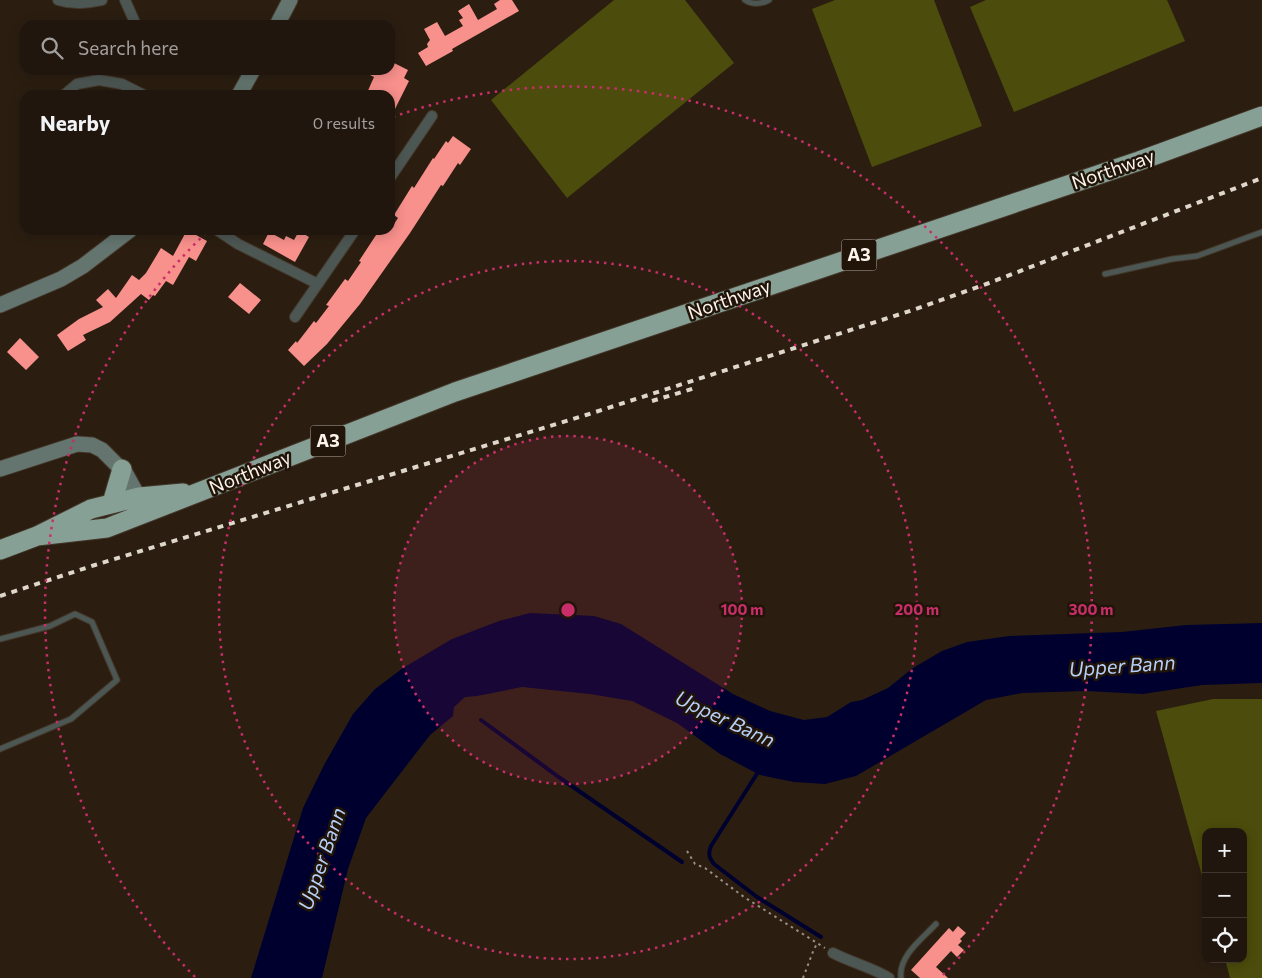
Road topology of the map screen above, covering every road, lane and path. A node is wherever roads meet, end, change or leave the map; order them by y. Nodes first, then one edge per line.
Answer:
1 (58, 0) edge
2 (102, 0) edge
3 (125, 0) edge
4 (290, 0) edge
5 (745, 0) edge
6 (769, 0) edge
7 (134, 20) edge
8 (280, 20) edge
9 (250, 75) edge
10 (70, 90) edge
11 (134, 90) edge
12 (242, 90) edge
13 (432, 116) dead end
14 (1262, 116) edge
15 (395, 171) edge
16 (1262, 232) edge
17 (123, 235) edge
18 (224, 235) edge
19 (352, 235) edge
20 (1105, 274) dead end
21 (318, 284) junction
22 (0, 305) edge
23 (295, 317) dead end
24 (122, 469) junction
25 (0, 470) edge
26 (200, 492) junction
27 (112, 503) junction
28 (143, 506) junction
29 (37, 536) junction
30 (0, 550) edge
31 (0, 639) edge
32 (0, 749) edge
33 (687, 851) dead end
34 (936, 924) dead end
35 (817, 944) junction
36 (834, 954) joint
37 (804, 978) edge
38 (889, 978) edge
39 (901, 978) edge

1 - 2 street
3 - 7 street
4 - 8 main road
5 - 6 lane
9 - 12 main road
10 - 11 street
13 - 15 street
14 - 26 highway, Northway / A3
16 - 20 lane
17 - 22 main road
18 - 21 street
19 - 21 street
21 - 23 street
24 - 25 main road
24 - 27 highway
24 - 28 main road
26 - 28 highway, Northway / A3
26 - 28 highway, Northway / A3
27 - 28 highway, Northway / A3
27 - 29 highway, Northway / A3
28 - 29 highway, Northway / A3
29 - 30 highway, Northway / A3
31 - 32 lane
33 - 35 path
34 - 39 lane
35 - 36 path
35 - 37 path
36 - 38 street

